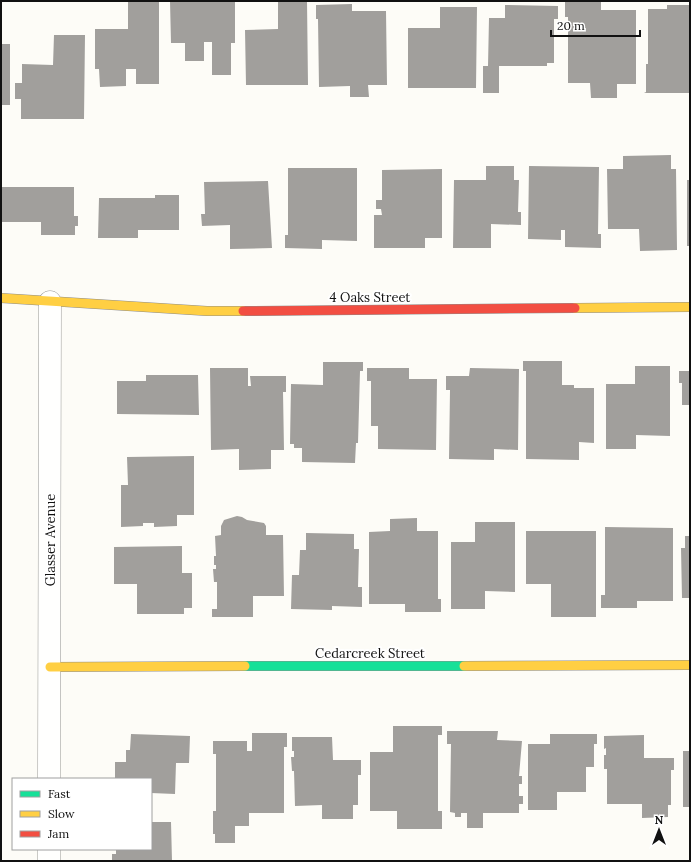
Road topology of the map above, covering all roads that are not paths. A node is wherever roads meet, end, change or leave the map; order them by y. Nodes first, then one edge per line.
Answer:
1 (1, 298) edge
2 (50, 302) junction
3 (690, 308) edge
4 (690, 665) edge
5 (50, 667) junction
6 (49, 778) edge
7 (49, 850) edge
8 (49, 861) edge

1 - 2 street, 4 Oaks Street
2 - 3 street, 4 Oaks Street
2 - 5 street, Glasser Avenue
4 - 5 street, Cedarcreek Street
5 - 6 street, Glasser Avenue
7 - 8 street

